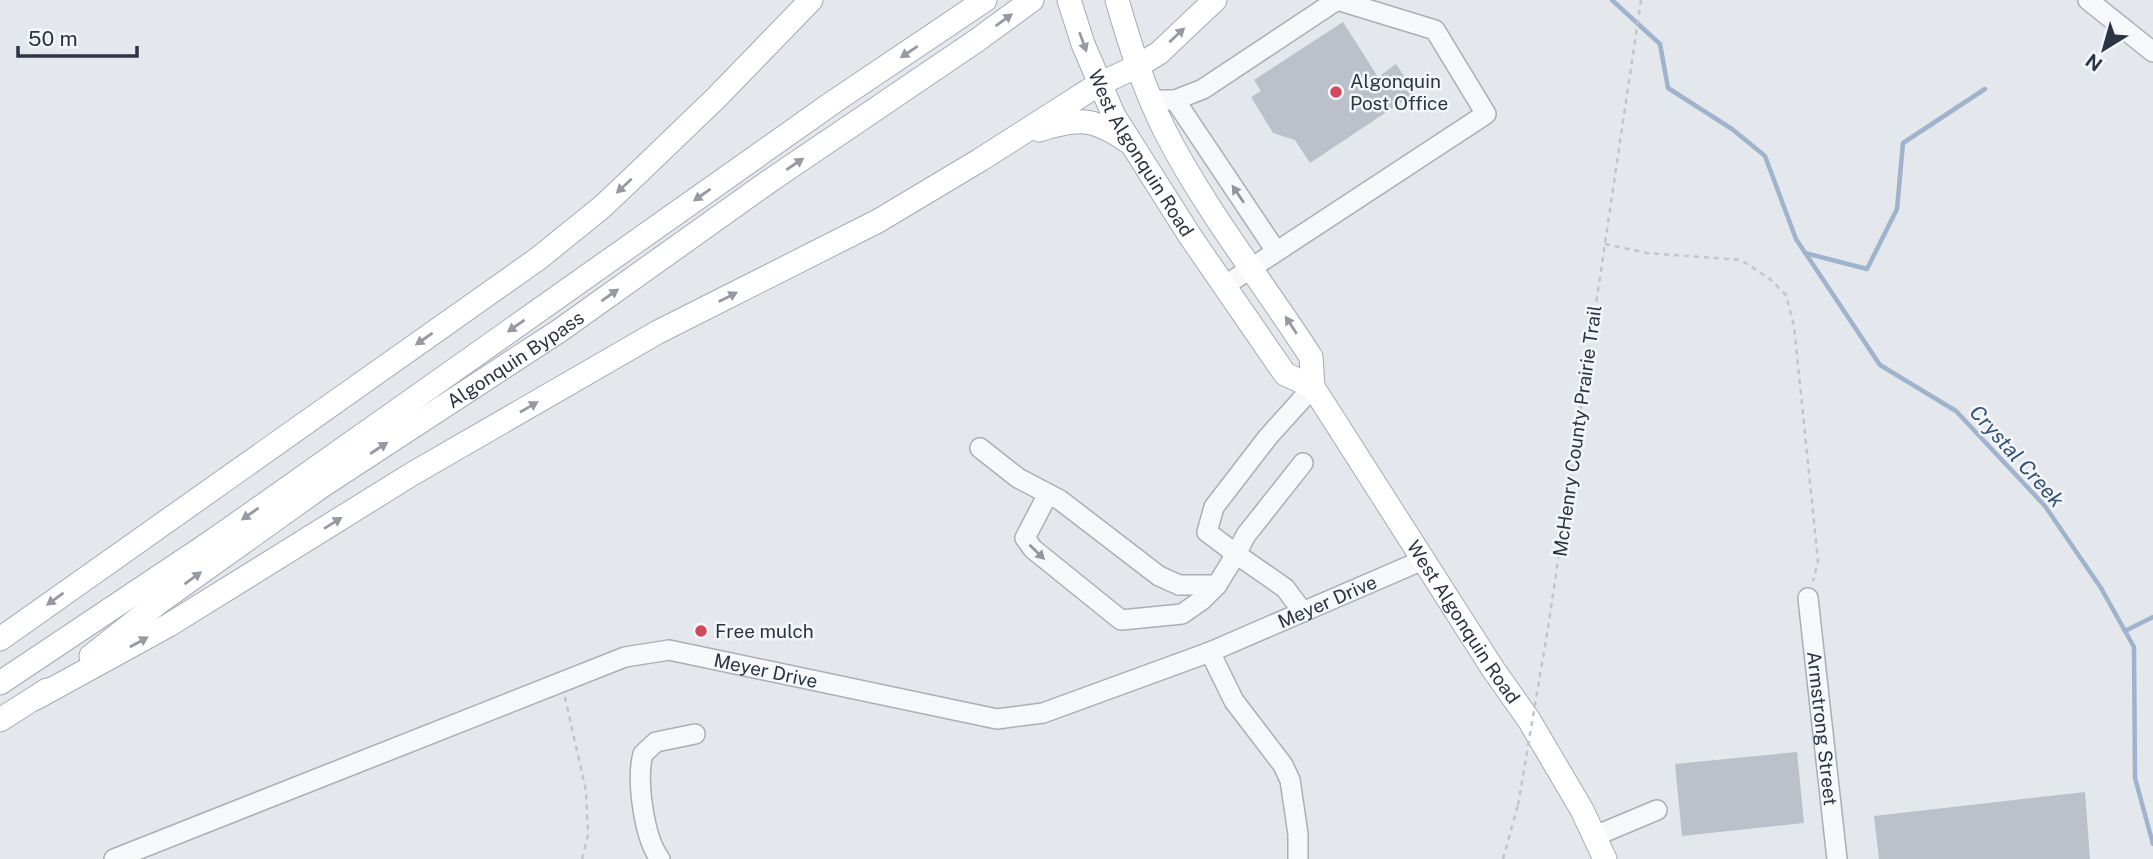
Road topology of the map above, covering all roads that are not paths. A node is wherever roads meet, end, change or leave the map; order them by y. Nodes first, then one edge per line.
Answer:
1 (789, 0) edge
2 (811, 0) edge
3 (985, 0) edge
4 (1032, 0) edge
5 (1069, 0) edge
6 (1117, 0) edge
7 (1215, 0) edge
8 (2088, 0) edge
9 (2109, 7) edge
10 (2153, 52) edge
11 (1136, 66) junction
12 (1099, 84) junction
13 (1151, 100) junction
14 (1175, 100) junction
15 (673, 137) junction
16 (1012, 139) junction
17 (1132, 145) junction
18 (1276, 250) junction
19 (1251, 268) junction
20 (1224, 286) junction
21 (1313, 387) junction
22 (980, 448) dead end
23 (1303, 463) dead end
24 (1048, 494) junction
25 (1236, 554) junction
26 (1423, 560) junction
27 (1217, 585) junction
28 (1808, 598) road end
29 (1303, 612) junction
30 (0, 639) edge
31 (1210, 652) junction
32 (0, 683) edge
33 (36, 698) junction
34 (0, 720) edge
35 (695, 734) dead end
36 (1657, 810) dead end
37 (1595, 836) junction
38 (114, 859) edge
39 (660, 859) edge
40 (1298, 859) edge
41 (1605, 859) edge
42 (1837, 859) edge

1 - 15 main road
2 - 15 main road
3 -> 32 main road, Algonquin Bypass
33 -> 4 main road, Algonquin Bypass
5 -> 12 main road, West Algonquin Road
6 - 11 main road, West Algonquin Road
11 -> 7 main road
8 - 9 street
9 - 10 street
11 - 12 main road
11 - 13 main road, West Algonquin Road
12 - 16 main road
12 - 17 main road, West Algonquin Road
13 - 14 street
13 - 19 main road, West Algonquin Road
18 -> 14 street
14 - 18 street
15 -> 30 main road
16 - 17 main road
33 -> 16 main road
17 - 20 main road, West Algonquin Road
18 - 19 street
19 - 20 street
21 -> 19 main road, West Algonquin Road
20 - 21 main road, West Algonquin Road
21 - 25 street
21 - 26 main road, West Algonquin Road
22 - 24 street
23 - 25 street
24 - 27 street
24 -> 27 street
25 - 27 street
25 - 29 street
26 - 29 street, Meyer Drive
26 - 37 main road, West Algonquin Road
28 - 42 street, Armstrong Street
29 - 31 street, Meyer Drive
31 - 38 street, Meyer Drive
31 - 40 street
33 - 34 main road, Algonquin Bypass
35 - 39 street
36 - 37 street
37 - 41 main road, West Algonquin Road

